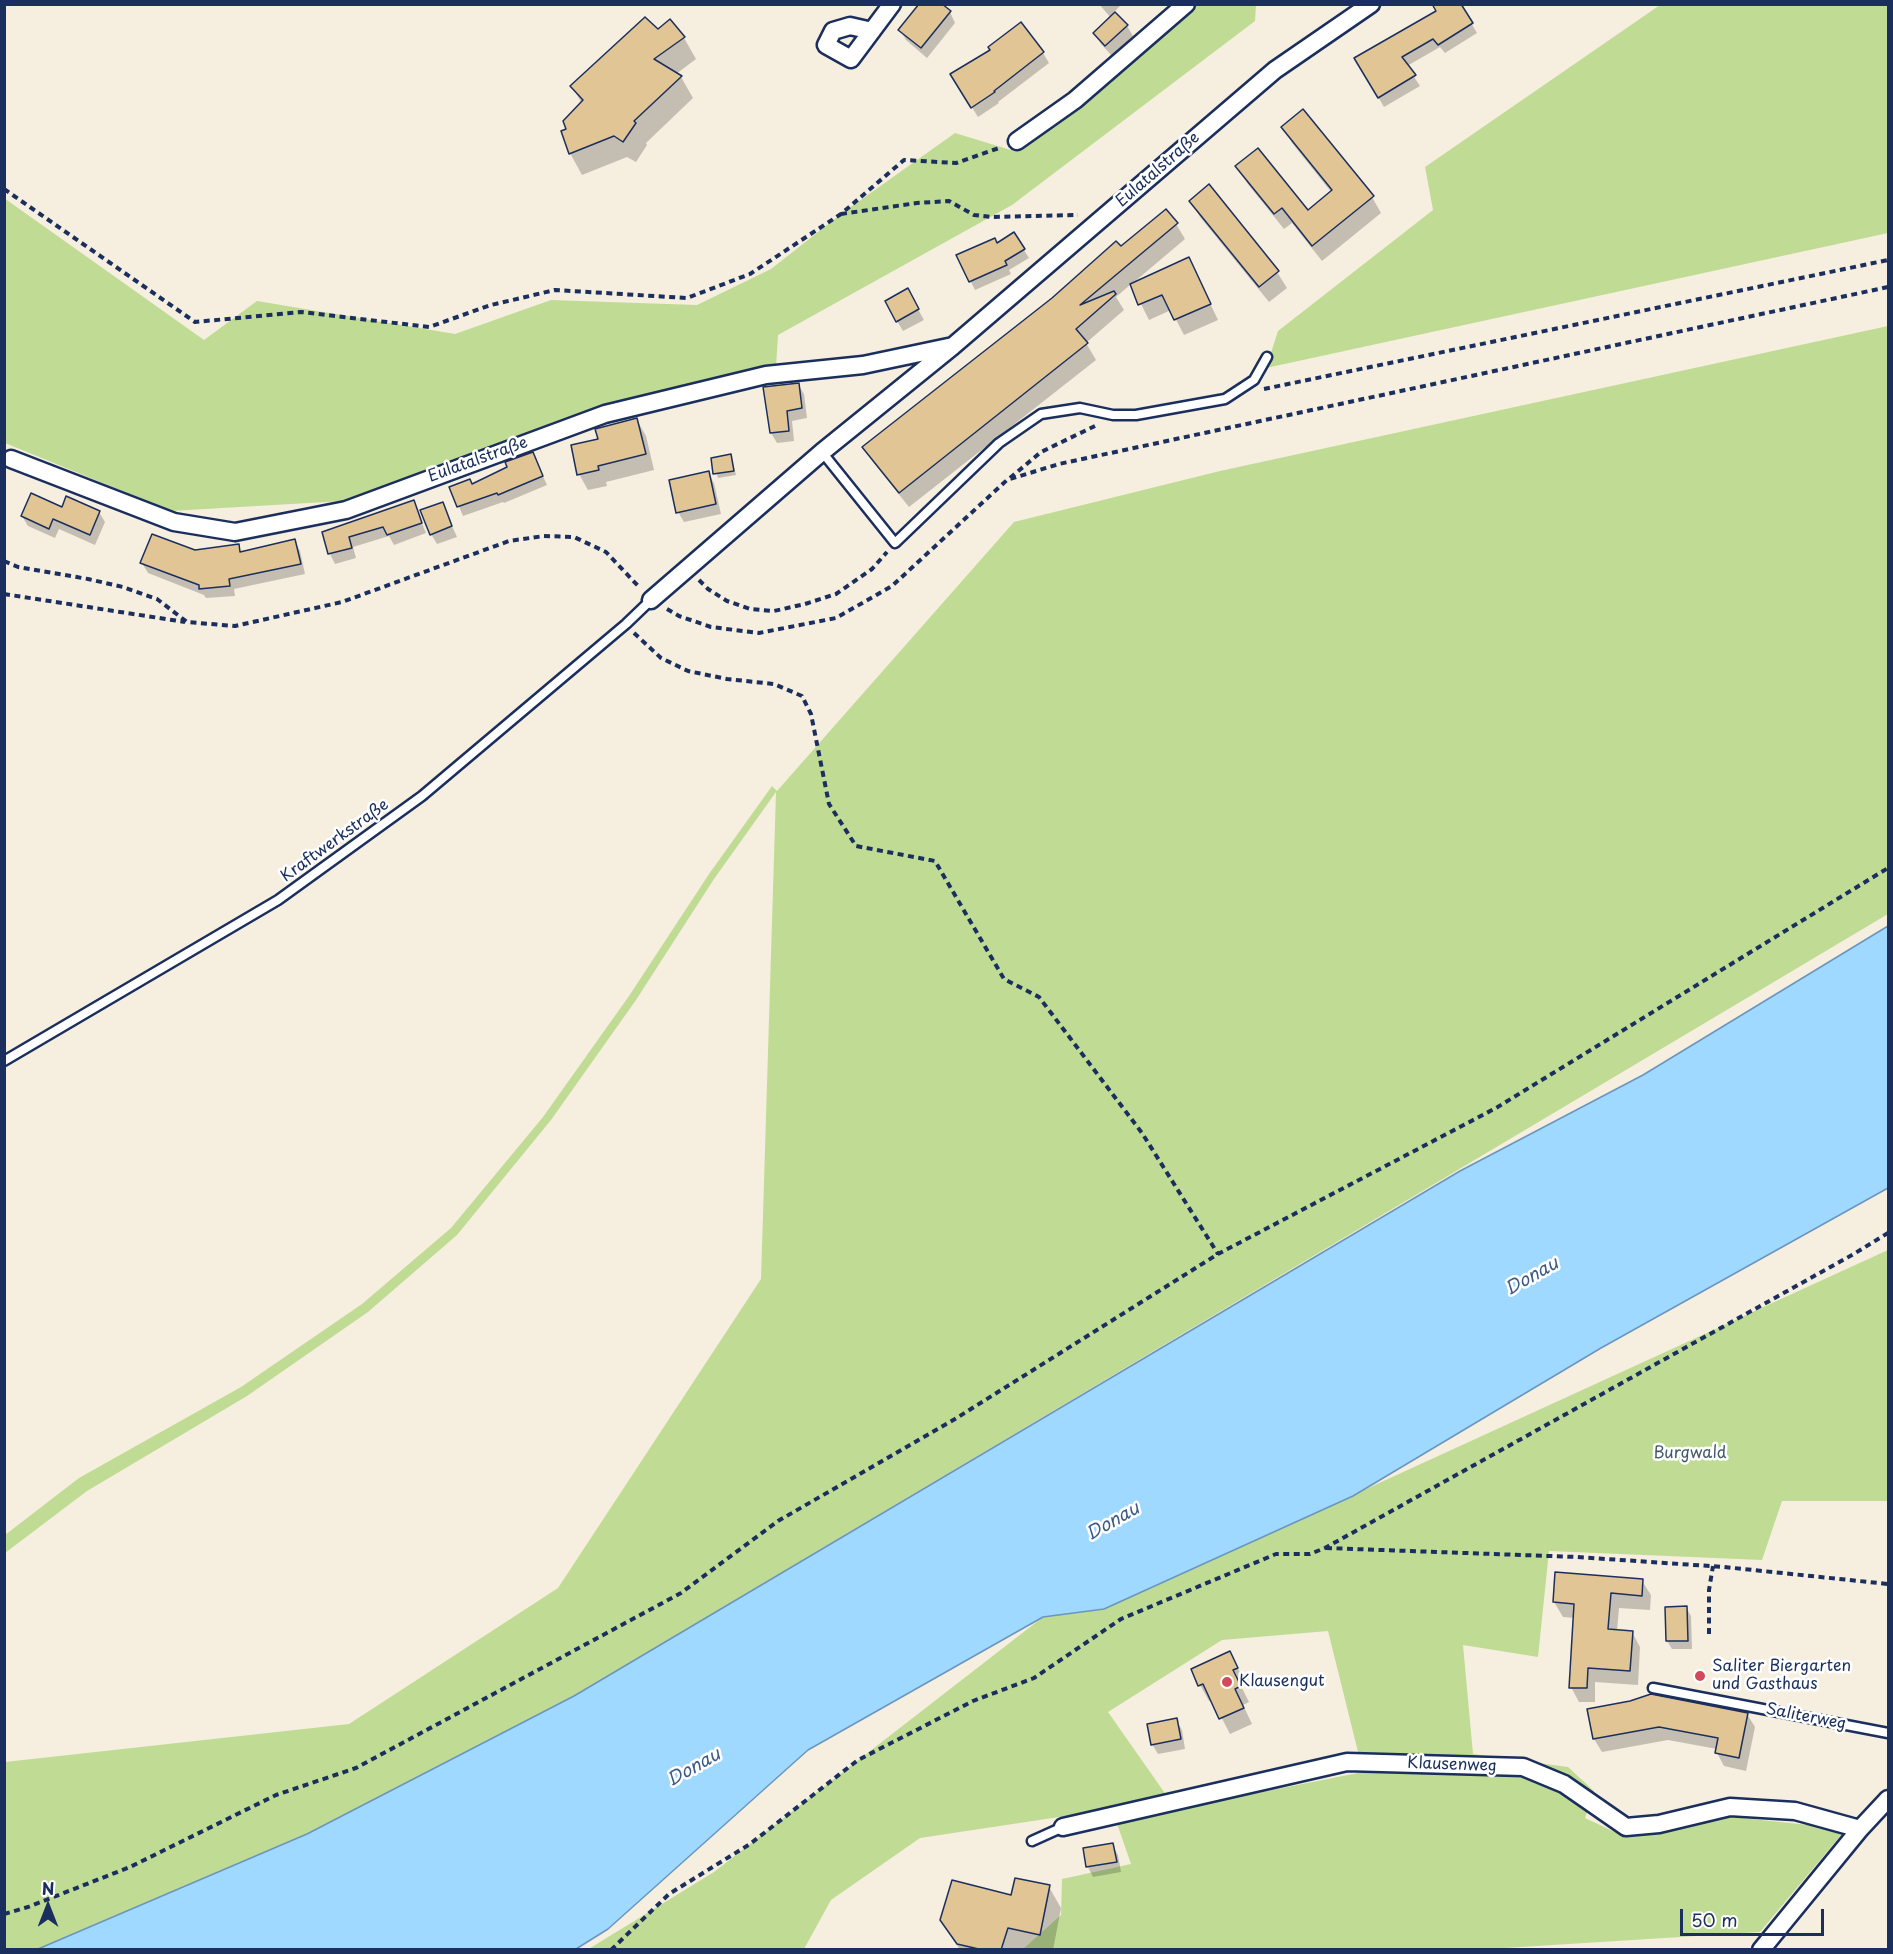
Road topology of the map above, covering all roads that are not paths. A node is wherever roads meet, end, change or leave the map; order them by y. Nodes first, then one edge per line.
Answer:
1 (892, 4) edge
2 (1186, 4) edge
3 (1371, 4) edge
4 (872, 31) dead end
5 (1017, 141) road end
6 (953, 346) junction
7 (1267, 357) dead end
8 (822, 452) junction
9 (10, 459) dead end
10 (651, 600) joint
11 (4, 1061) edge
12 (1653, 1688) dead end
13 (1888, 1733) edge
14 (1888, 1799) edge
15 (1063, 1827) joint
16 (1860, 1829) junction
17 (1032, 1841) dead end
18 (1761, 1950) edge

1 - 4 street
2 - 5 street
3 - 6 street, Eulatalstraße
6 - 8 street, Eulatalstraße
6 - 9 street, Eulatalstraße
7 - 8 lane
8 - 10 street, Eulatalstraße
10 - 11 lane, Kraftwerkstraße
12 - 13 lane, Saliterweg
14 - 16 street
15 - 16 street, Klausenweg
15 - 17 lane, Klausenweg
16 - 18 street

